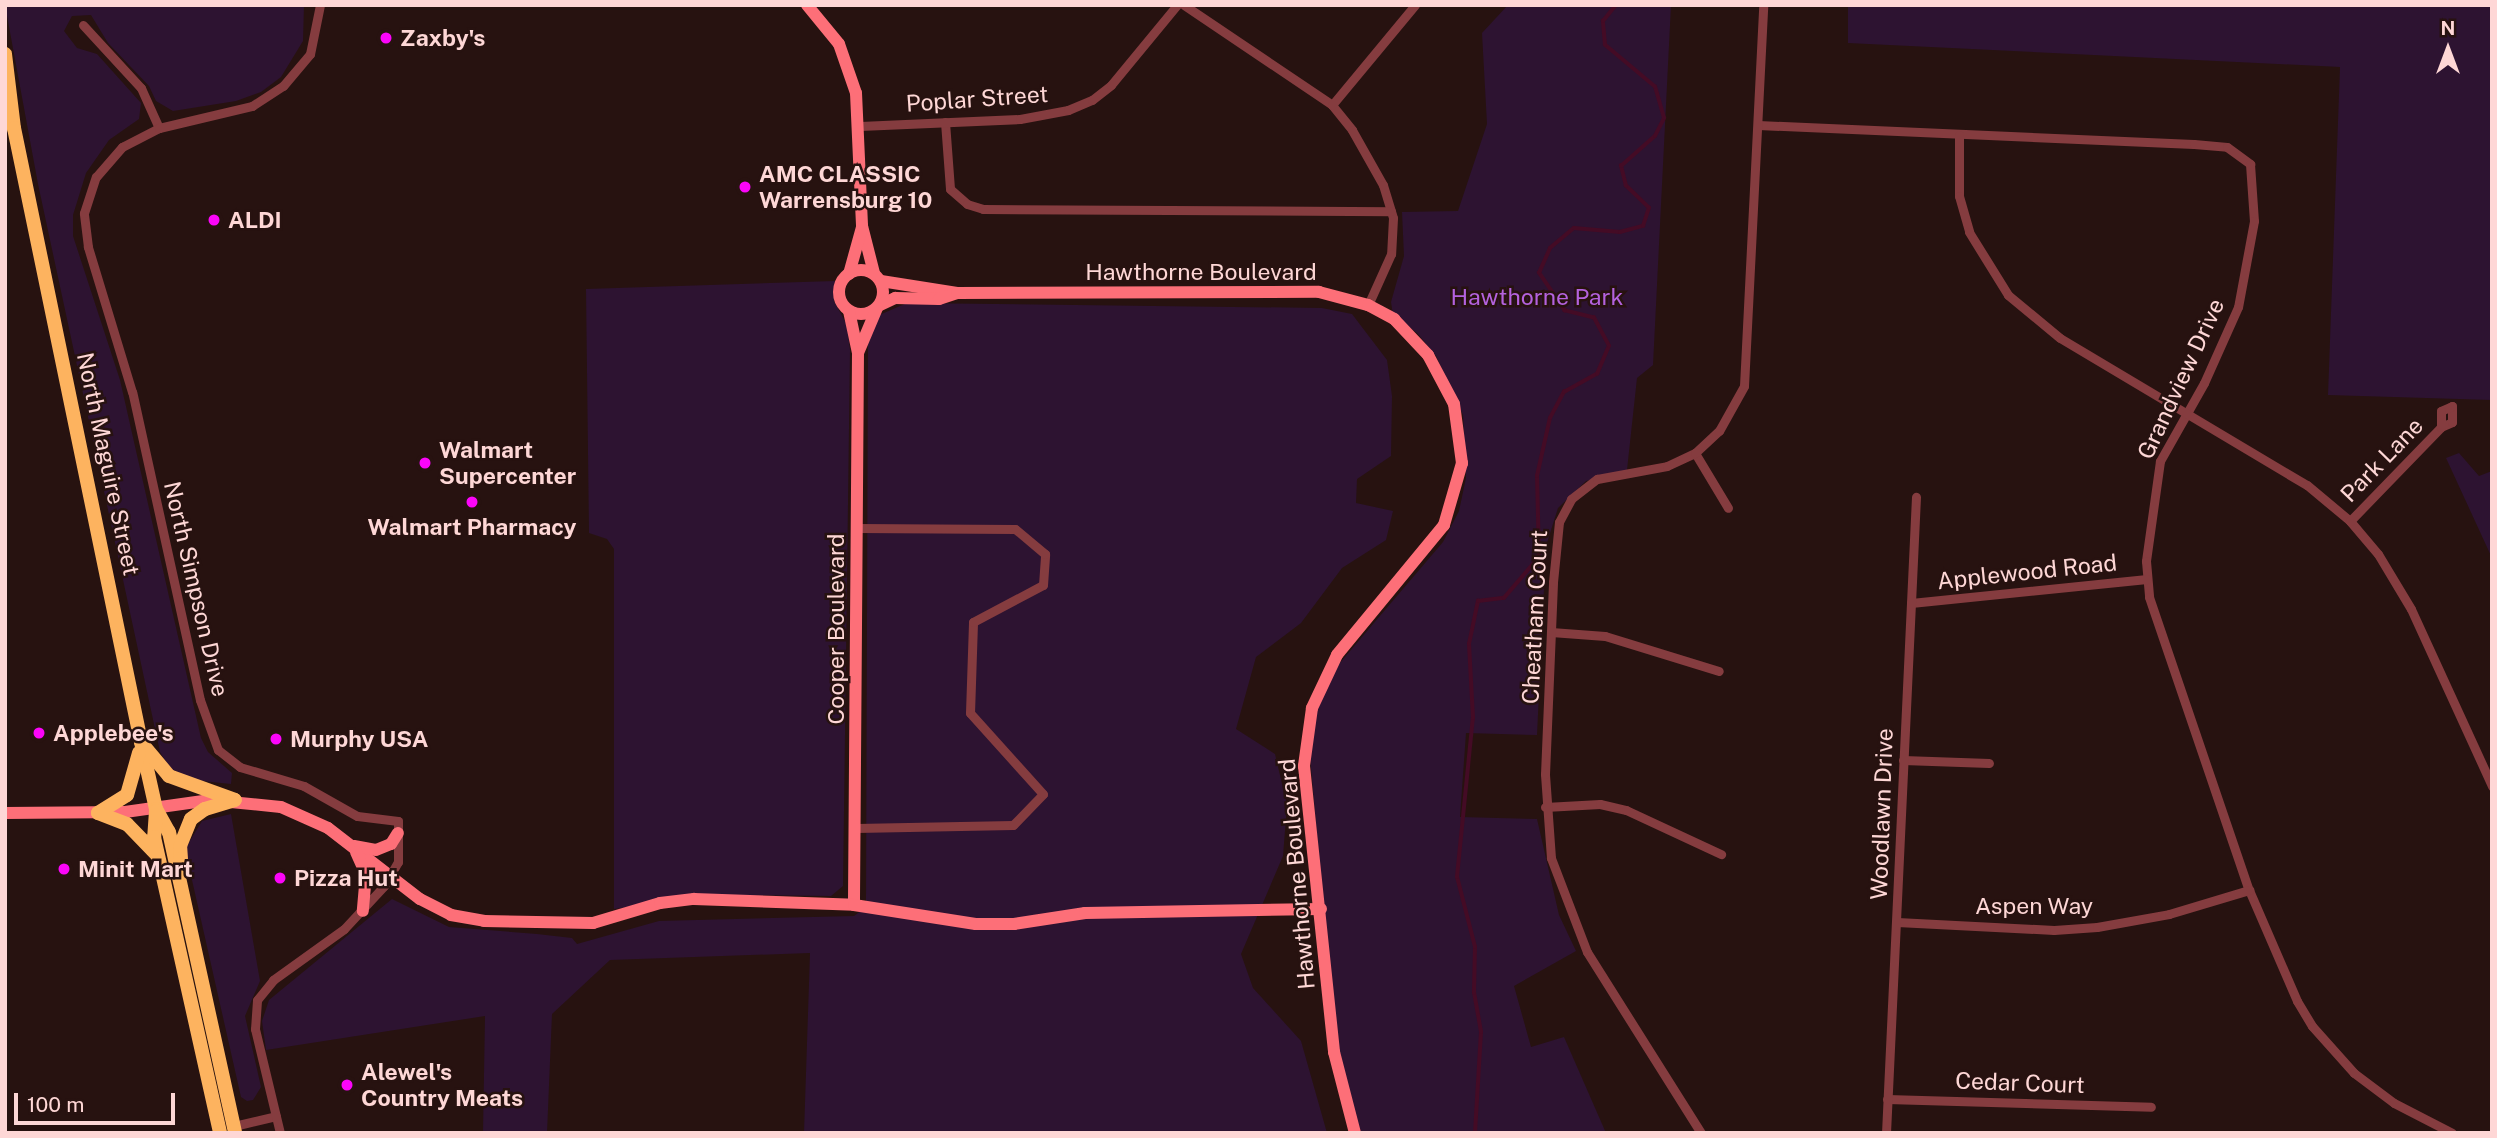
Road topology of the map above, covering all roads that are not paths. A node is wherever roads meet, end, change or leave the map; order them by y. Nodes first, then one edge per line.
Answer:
1 (320, 5) edge
2 (807, 5) edge
3 (1178, 5) edge
4 (1184, 5) edge
5 (1415, 5) edge
6 (1763, 5) edge
7 (82, 25) dead end
8 (5, 54) edge
9 (1332, 106) junction
10 (5, 110) edge
11 (945, 122) junction
12 (1758, 125) junction
13 (860, 126) junction
14 (14, 128) junction
15 (159, 128) junction
16 (1959, 135) junction
17 (1391, 211) junction
18 (862, 226) junction
19 (849, 274) junction
20 (877, 277) junction
21 (957, 293) junction
22 (1368, 305) junction
23 (878, 307) junction
24 (849, 310) junction
25 (858, 353) junction
26 (2187, 412) junction
27 (2441, 427) dead end
28 (1695, 453) junction
29 (1916, 498) dead end
30 (1728, 508) dead end
31 (2350, 521) junction
32 (858, 528) junction
33 (2147, 579) junction
34 (1911, 603) junction
35 (1551, 632) junction
36 (1719, 671) dead end
37 (141, 742) junction
38 (1903, 760) junction
39 (1989, 762) dead end
40 (2492, 786) edge
41 (235, 800) junction
42 (1545, 807) junction
43 (156, 810) junction
44 (5, 813) edge
45 (98, 813) junction
46 (856, 828) junction
47 (398, 833) junction
48 (352, 846) junction
49 (1721, 854) dead end
50 (159, 858) junction
51 (391, 877) junction
52 (181, 889) junction
53 (2249, 890) junction
54 (854, 905) junction
55 (1321, 909) junction
56 (363, 911) junction
57 (1897, 922) junction
58 (1887, 1099) junction
59 (2151, 1107) dead end
60 (276, 1116) junction
61 (235, 1129) edge
62 (2440, 1130) edge
63 (220, 1133) edge
64 (280, 1133) edge
65 (1355, 1133) edge
66 (1701, 1133) edge
67 (1886, 1133) edge
68 (2452, 1133) edge

1 - 15 street, North Simpson Drive
2 - 13 street
3 - 11 street, Poplar Street
4 - 9 street
5 - 9 street
6 - 12 street, Cheatham Court
7 - 15 street
8 - 14 main road, North Maguire Street
9 - 17 street
10 - 14 main road, North Maguire Street
11 - 13 street, Poplar Street
11 - 17 street
12 - 16 street, Grandview Drive
12 - 28 street, Cheatham Court
13 - 18 street
14 - 37 main road, North Maguire Street
15 - 47 street, North Simpson Drive
16 - 26 street
16 - 26 street, Grandview Drive
17 - 22 street
18 - 19 street
18 - 20 street
19 - 20 street
19 - 24 street
20 - 21 street, Hawthorne Boulevard
20 - 23 street
21 - 22 street, Hawthorne Boulevard
21 - 23 street, Hawthorne Boulevard
22 - 55 street, Hawthorne Boulevard
23 - 24 street
23 - 25 street, Cooper Boulevard
24 - 25 street, Cooper Boulevard
25 - 32 street, Cooper Boulevard
26 - 31 street
26 - 33 street, Grandview Drive
27 - 31 street, Park Lane
28 - 30 street
28 - 35 street, Cheatham Court
29 - 34 street, Woodlawn Drive
31 - 40 street
32 - 46 street, Cooper Boulevard
32 - 46 street
33 - 34 street, Applewood Road
33 - 53 street, Grandview Drive
34 - 38 street, Woodlawn Drive
35 - 36 street
35 - 42 street, Cheatham Court
37 - 41 main road
37 - 43 main road, North Maguire Street
37 - 45 main road
38 - 39 street
38 - 57 street, Woodlawn Drive
41 - 43 street
41 - 48 street
41 - 52 main road
42 - 49 street
42 - 66 street, Cheatham Court
43 - 45 street
43 - 50 main road, North Maguire Street
43 - 52 main road, North Maguire Street
44 - 45 street
45 - 50 main road
46 - 54 street, Cooper Boulevard
47 - 48 street
47 - 51 street
48 - 51 street
48 - 56 street
50 - 63 main road, North Maguire Street
51 - 54 street
51 - 56 street
52 - 61 main road, North Maguire Street
53 - 57 street, Aspen Way
53 - 62 street, Grandview Drive
54 - 55 street
55 - 65 street, Hawthorne Boulevard
56 - 60 street
57 - 58 street, Woodlawn Drive
58 - 59 street, Cedar Court
58 - 67 street, Woodlawn Drive
60 - 61 street
60 - 64 street
62 - 68 street, Grandview Drive

